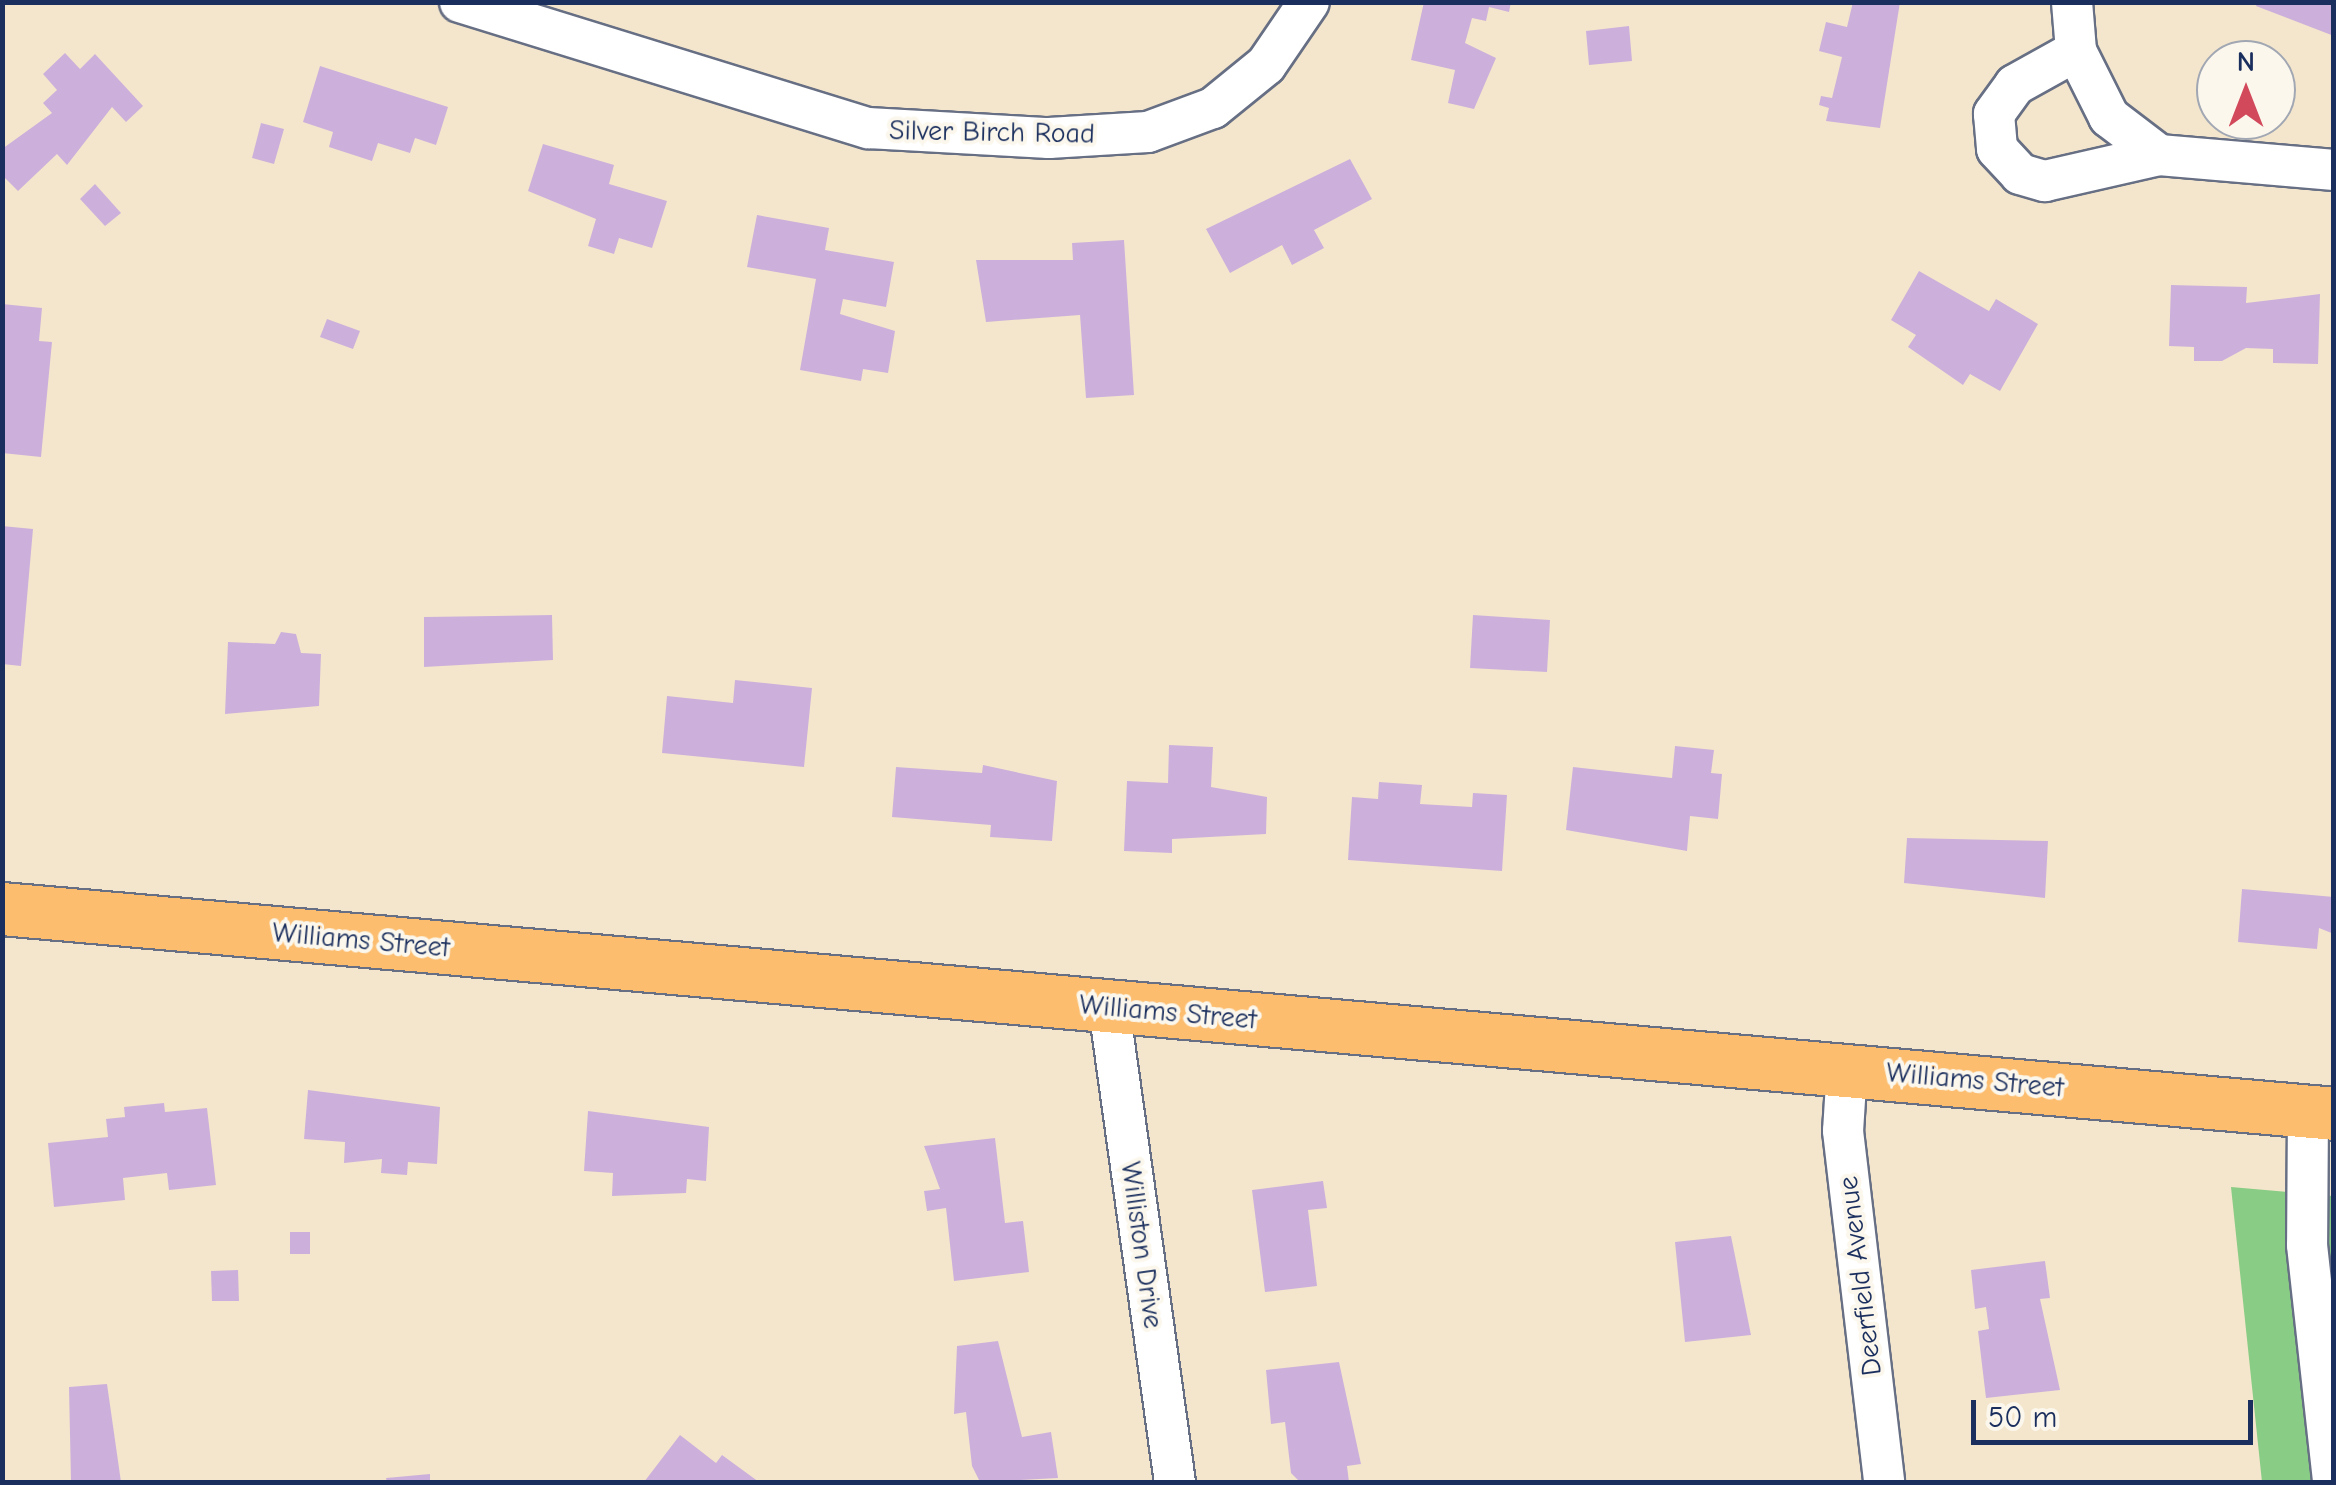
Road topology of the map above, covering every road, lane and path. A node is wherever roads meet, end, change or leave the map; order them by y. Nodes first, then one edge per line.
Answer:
1 (460, 2) edge
2 (1309, 2) edge
3 (2072, 2) edge
4 (2076, 51) junction
5 (2160, 155) junction
6 (2334, 170) edge
7 (2, 909) edge
8 (1109, 1007) junction
9 (1847, 1068) junction
10 (2321, 1113) edge
11 (1175, 1482) edge
12 (1884, 1482) edge
13 (2333, 1482) edge

1 - 2 street, Silver Birch Road
3 - 4 street
4 - 5 street
4 - 5 street
5 - 6 street
7 - 8 main road, Williams Street
8 - 9 main road, Williams Street
8 - 11 street, Williston Drive
9 - 10 main road, Williams Street
9 - 12 street, Deerfield Avenue
10 - 13 street

